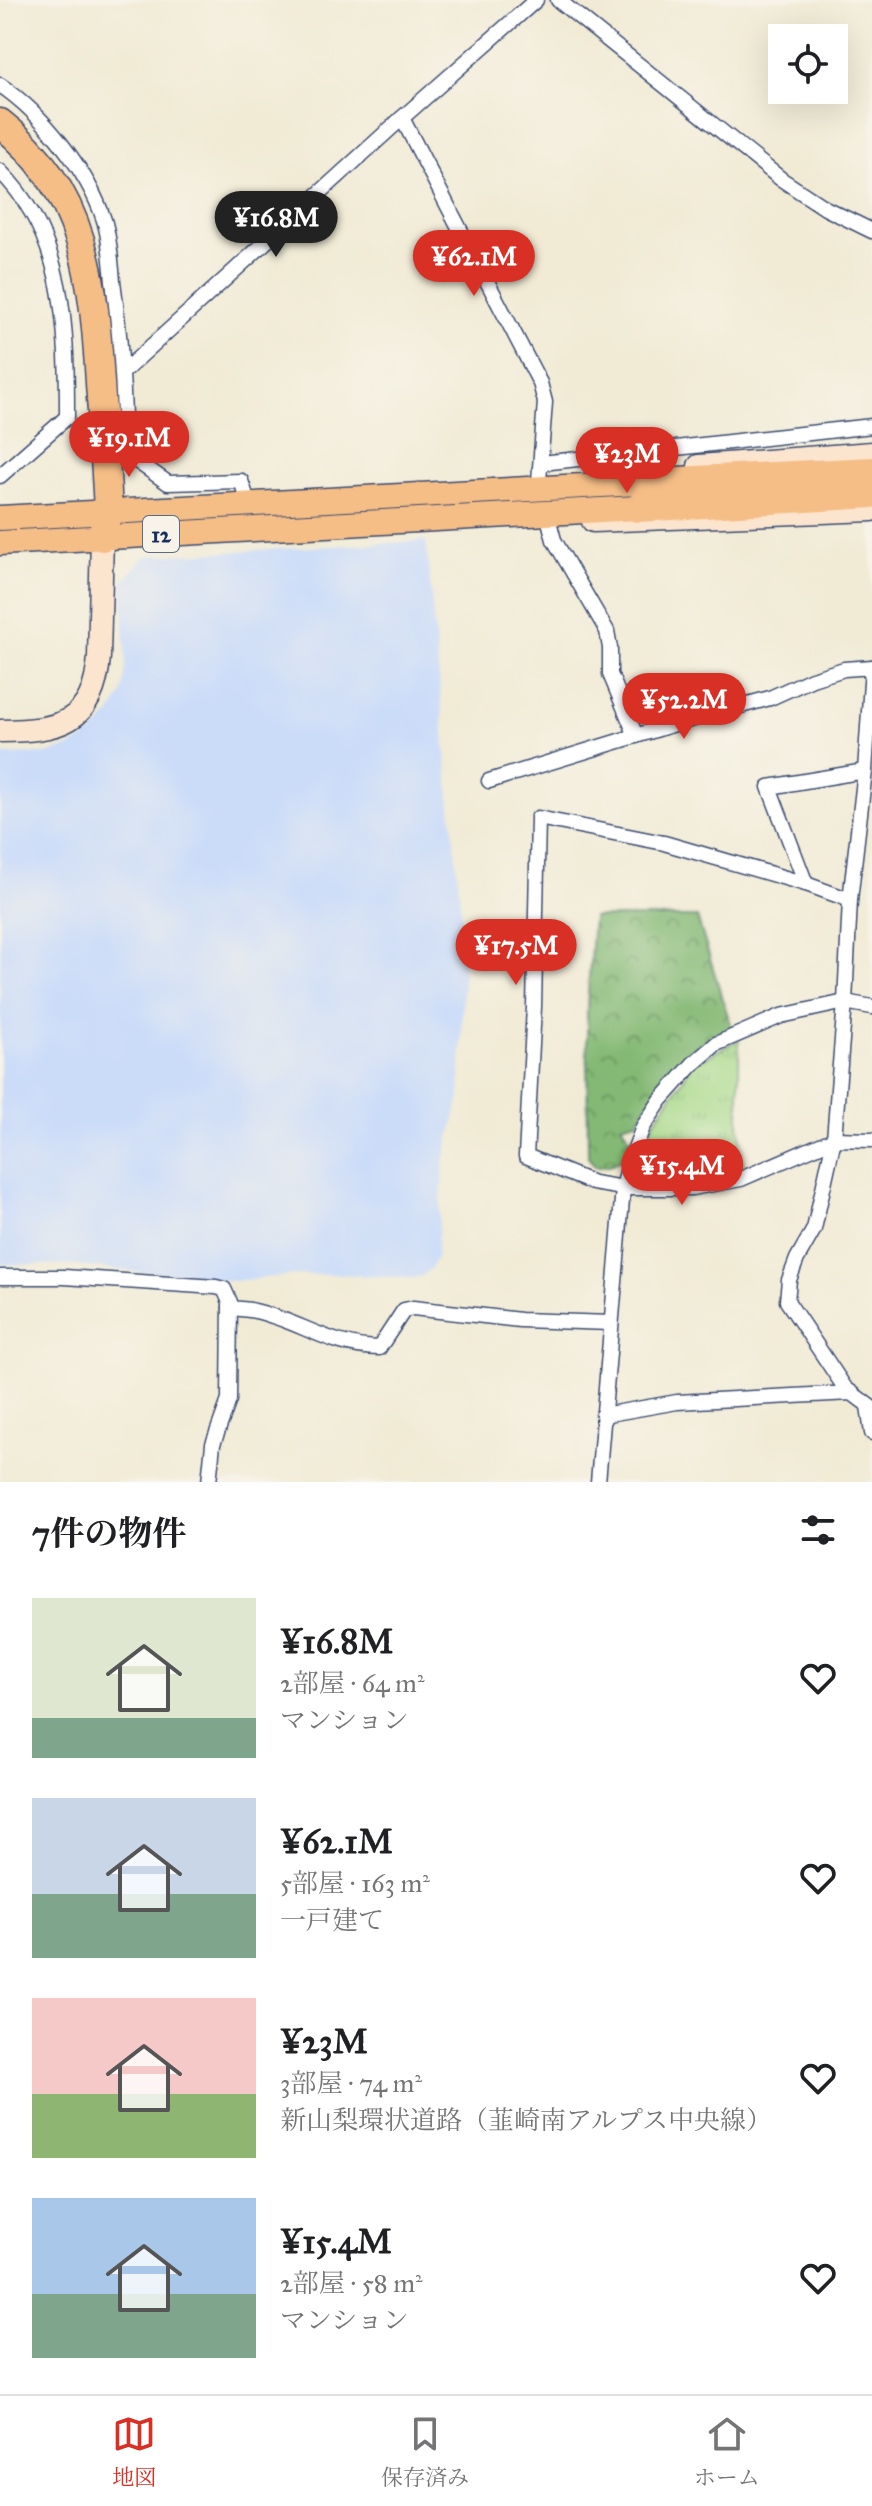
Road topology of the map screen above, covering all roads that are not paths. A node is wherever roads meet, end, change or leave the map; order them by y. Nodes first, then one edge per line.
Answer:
1 (536, 0) edge
2 (558, 0) edge
3 (0, 85) edge
4 (402, 118) junction
5 (0, 123) edge
6 (0, 141) edge
7 (0, 171) edge
8 (872, 231) edge
9 (123, 372) junction
10 (872, 426) edge
11 (872, 453) edge
12 (872, 471) edge
13 (540, 472) junction
14 (0, 476) edge
15 (872, 494) edge
16 (638, 496) junction
17 (379, 497) junction
18 (249, 504) junction
19 (872, 510) edge
20 (0, 518) edge
21 (101, 520) junction
22 (549, 521) junction
23 (323, 525) junction
24 (0, 543) edge
25 (872, 667) edge
26 (0, 731) edge
27 (636, 736) junction
28 (865, 771) junction
29 (489, 781) dead end
30 (806, 884) junction
31 (850, 900) junction
32 (845, 1002) junction
33 (872, 1007) edge
34 (834, 1139) junction
35 (872, 1140) edge
36 (623, 1188) junction
37 (0, 1277) edge
38 (230, 1308) junction
39 (611, 1323) junction
40 (852, 1393) junction
41 (870, 1407) edge
42 (603, 1415) junction
43 (872, 1433) edge
44 (209, 1482) edge
45 (598, 1482) edge

1 - 4 street
2 - 8 street
3 - 9 street
4 - 9 street
4 - 13 street
5 - 21 highway
6 - 21 highway
7 - 14 street
9 - 18 street
10 - 13 street
11 - 13 street
12 - 16 highway, 12
13 - 17 street
15 - 16 highway, 12
16 - 17 main road, 12
16 - 23 main road, 12
17 - 18 main road, 12
18 - 21 main road, 12
19 - 22 street
20 - 21 main road, 12
21 - 23 main road, 12
21 - 24 main road, 12
21 - 26 street
22 - 23 street
22 - 27 street
25 - 27 street
25 - 28 street
27 - 29 street
28 - 30 street
28 - 31 street
30 - 31 street
30 - 36 street
31 - 32 street
32 - 33 street
32 - 34 street
32 - 36 street
34 - 35 street
34 - 36 street
34 - 40 street
36 - 39 street
37 - 38 street
38 - 39 street
38 - 44 street
39 - 42 street
40 - 41 street
40 - 42 street
41 - 43 street
42 - 45 street

